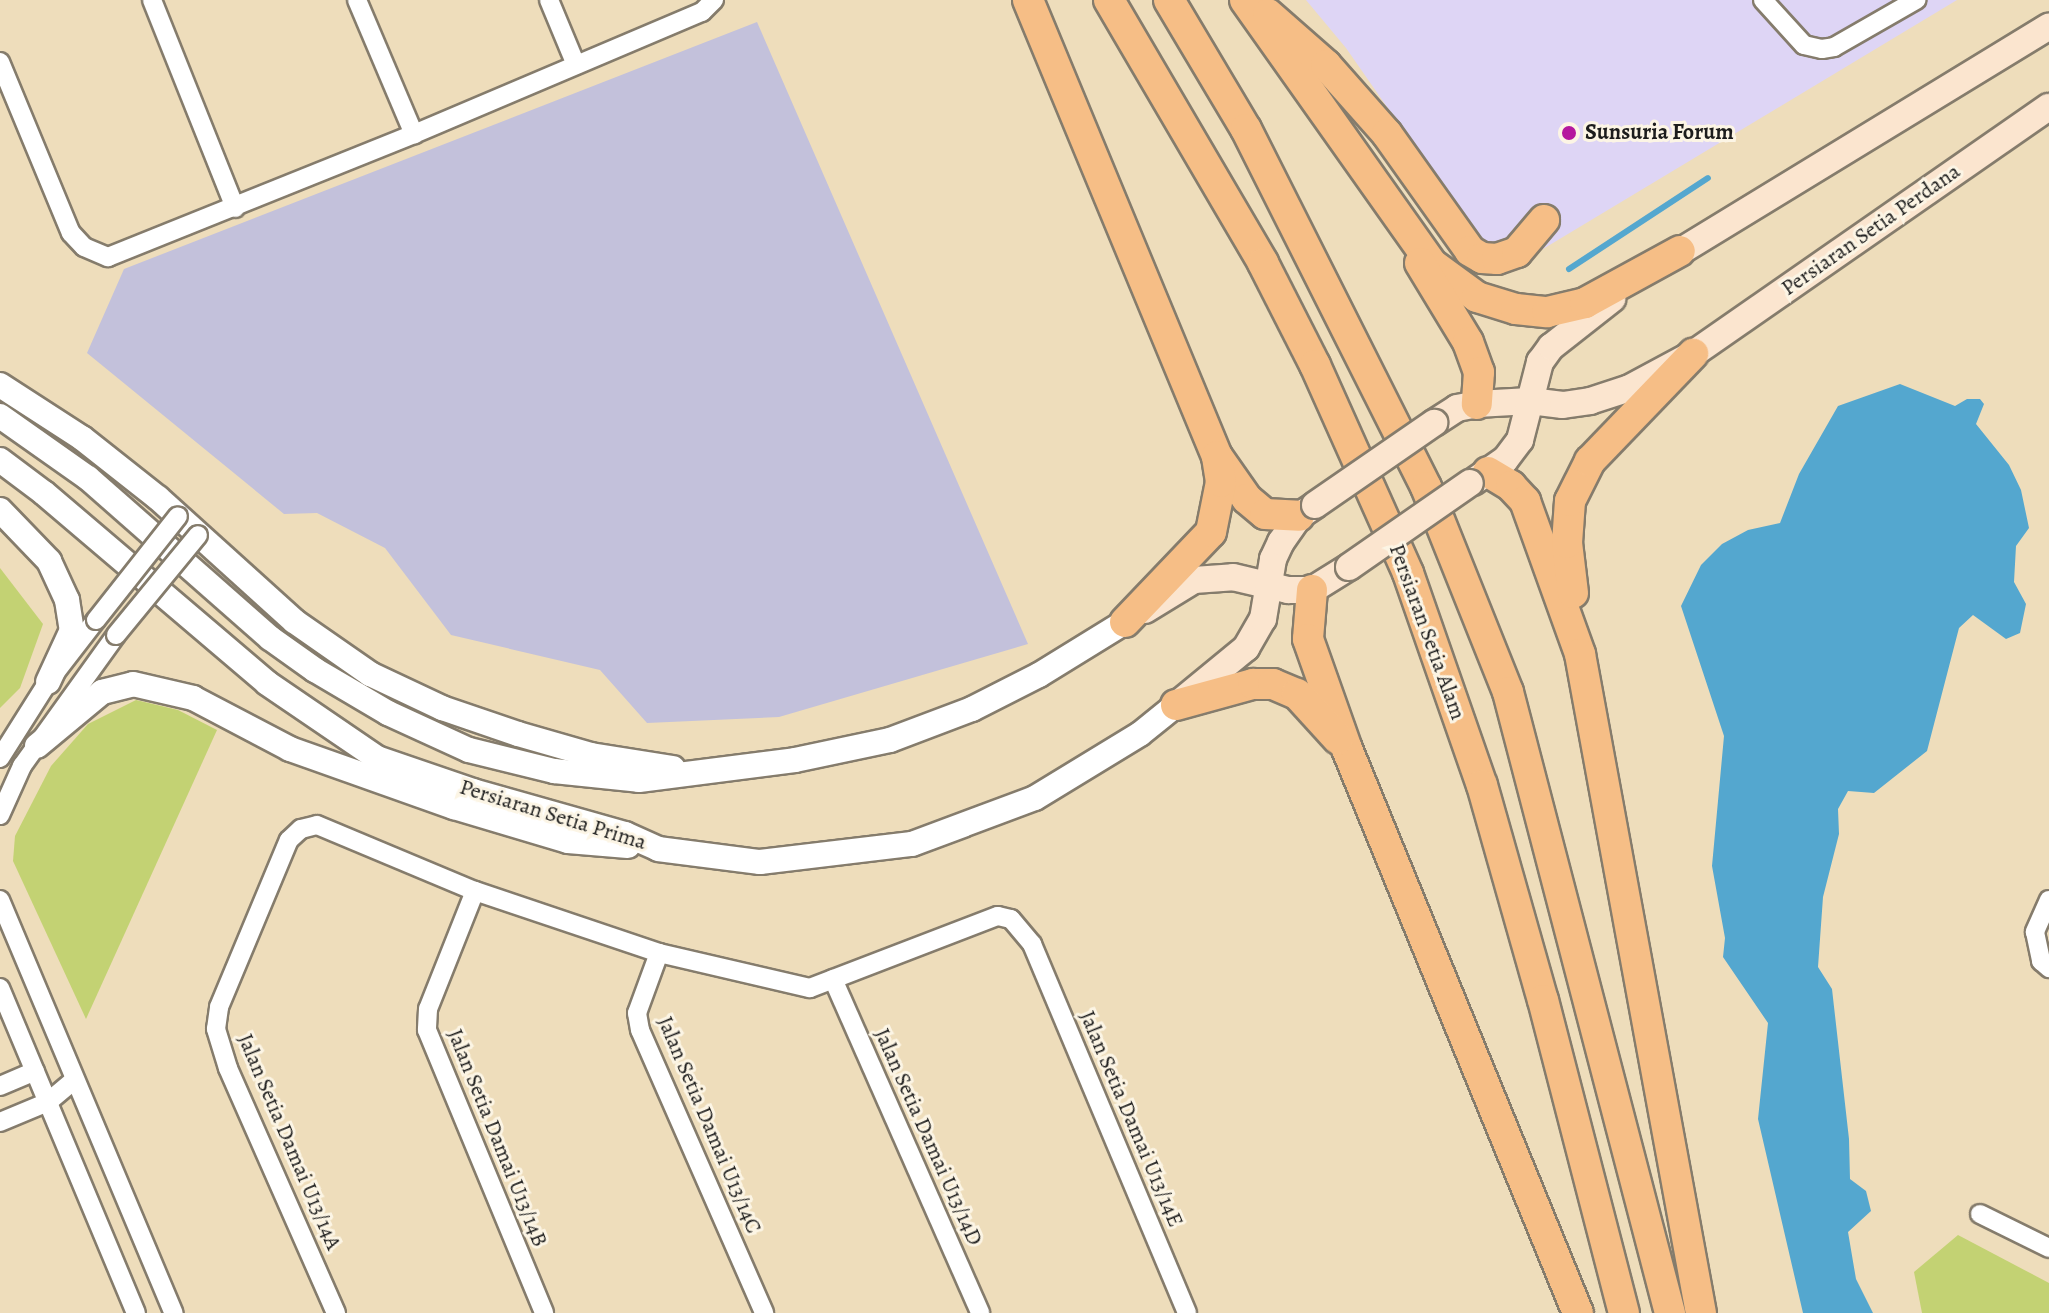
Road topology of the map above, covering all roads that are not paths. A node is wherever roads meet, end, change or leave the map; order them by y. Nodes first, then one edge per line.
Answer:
1 (152, 0) edge
2 (357, 0) edge
3 (549, 0) edge
4 (1028, 0) edge
5 (1109, 0) edge
6 (1169, 0) edge
7 (1245, 0) edge
8 (1251, 0) edge
9 (1763, 0) edge
10 (1916, 0) edge
11 (708, 6) edge
12 (2049, 26) edge
13 (0, 62) edge
14 (576, 65) junction
15 (2049, 107) edge
16 (414, 134) junction
17 (1378, 192) junction
18 (235, 208) junction
19 (1544, 220) dead end
20 (1680, 251) junction
21 (1693, 354) junction
22 (0, 385) edge
23 (1530, 401) junction
24 (1477, 404) junction
25 (0, 416) edge
26 (1217, 456) junction
27 (0, 460) edge
28 (1479, 478) junction
29 (0, 510) edge
30 (1307, 511) junction
31 (178, 516) junction
32 (198, 535) junction
33 (1269, 585) junction
34 (1312, 590) junction
35 (1125, 622) junction
36 (1580, 654) junction
37 (48, 682) junction
38 (1176, 705) junction
39 (37, 746) junction
40 (1347, 749) junction
41 (0, 758) edge
42 (698, 773) junction
43 (0, 815) edge
44 (658, 849) junction
45 (475, 891) junction
46 (0, 900) edge
47 (2049, 900) edge
48 (659, 953) junction
49 (2049, 968) edge
50 (833, 979) junction
51 (0, 988) edge
52 (35, 1071) junction
53 (75, 1079) junction
54 (0, 1086) edge
55 (48, 1102) junction
56 (0, 1122) edge
57 (1980, 1214) dead end
58 (2049, 1248) edge
59 (136, 1313) edge
60 (174, 1313) edge
61 (336, 1313) edge
62 (544, 1313) edge
63 (764, 1313) edge
64 (980, 1313) edge
65 (1187, 1313) edge
66 (1578, 1313) edge
67 (1624, 1313) edge
68 (1670, 1313) edge
69 (1701, 1313) edge

1 - 18 street
2 - 16 street
3 - 14 street
4 - 26 highway
5 - 67 highway, Persiaran Setia Alam
6 - 68 highway
7 - 17 highway
8 - 19 highway
9 - 10 street
11 - 14 street
12 - 20 main road
13 - 18 street
14 - 16 street
15 - 21 main road, Persiaran Setia Perdana
16 - 18 street
17 - 20 highway
17 - 24 highway
20 - 23 main road
21 - 23 main road, Persiaran Setia Perdana
21 - 36 highway
22 - 31 street
23 - 24 main road, Persiaran Setia Perdana
23 - 28 main road
24 - 30 main road, Persiaran Setia Perdana, bridge
25 - 42 street, Persiaran Setia Prima
26 - 30 highway
26 - 35 highway
27 - 44 street, Persiaran Setia Prima
28 - 34 main road, bridge
28 - 36 highway
29 - 37 street
30 - 33 main road
31 - 32 street
31 - 37 street, bridge
32 - 39 street, bridge
32 - 42 street
33 - 34 main road
33 - 35 main road
33 - 38 main road
34 - 40 highway
35 - 42 street, Persiaran Setia Prima
36 - 69 highway
37 - 41 street
38 - 40 highway
38 - 44 street, Persiaran Setia Prima
39 - 43 street
39 - 44 street
40 - 66 highway
45 - 48 street
45 - 61 street, Jalan Setia Damai U13/14A
45 - 62 street, Jalan Setia Damai U13/14B
46 - 53 street
47 - 49 street
48 - 50 street
48 - 63 street, Jalan Setia Damai U13/14C
50 - 64 street, Jalan Setia Damai U13/14D
50 - 65 street, Jalan Setia Damai U13/14E
51 - 52 street
52 - 54 street
52 - 55 street
53 - 55 street
53 - 60 street
55 - 56 street
55 - 59 street
57 - 58 street

